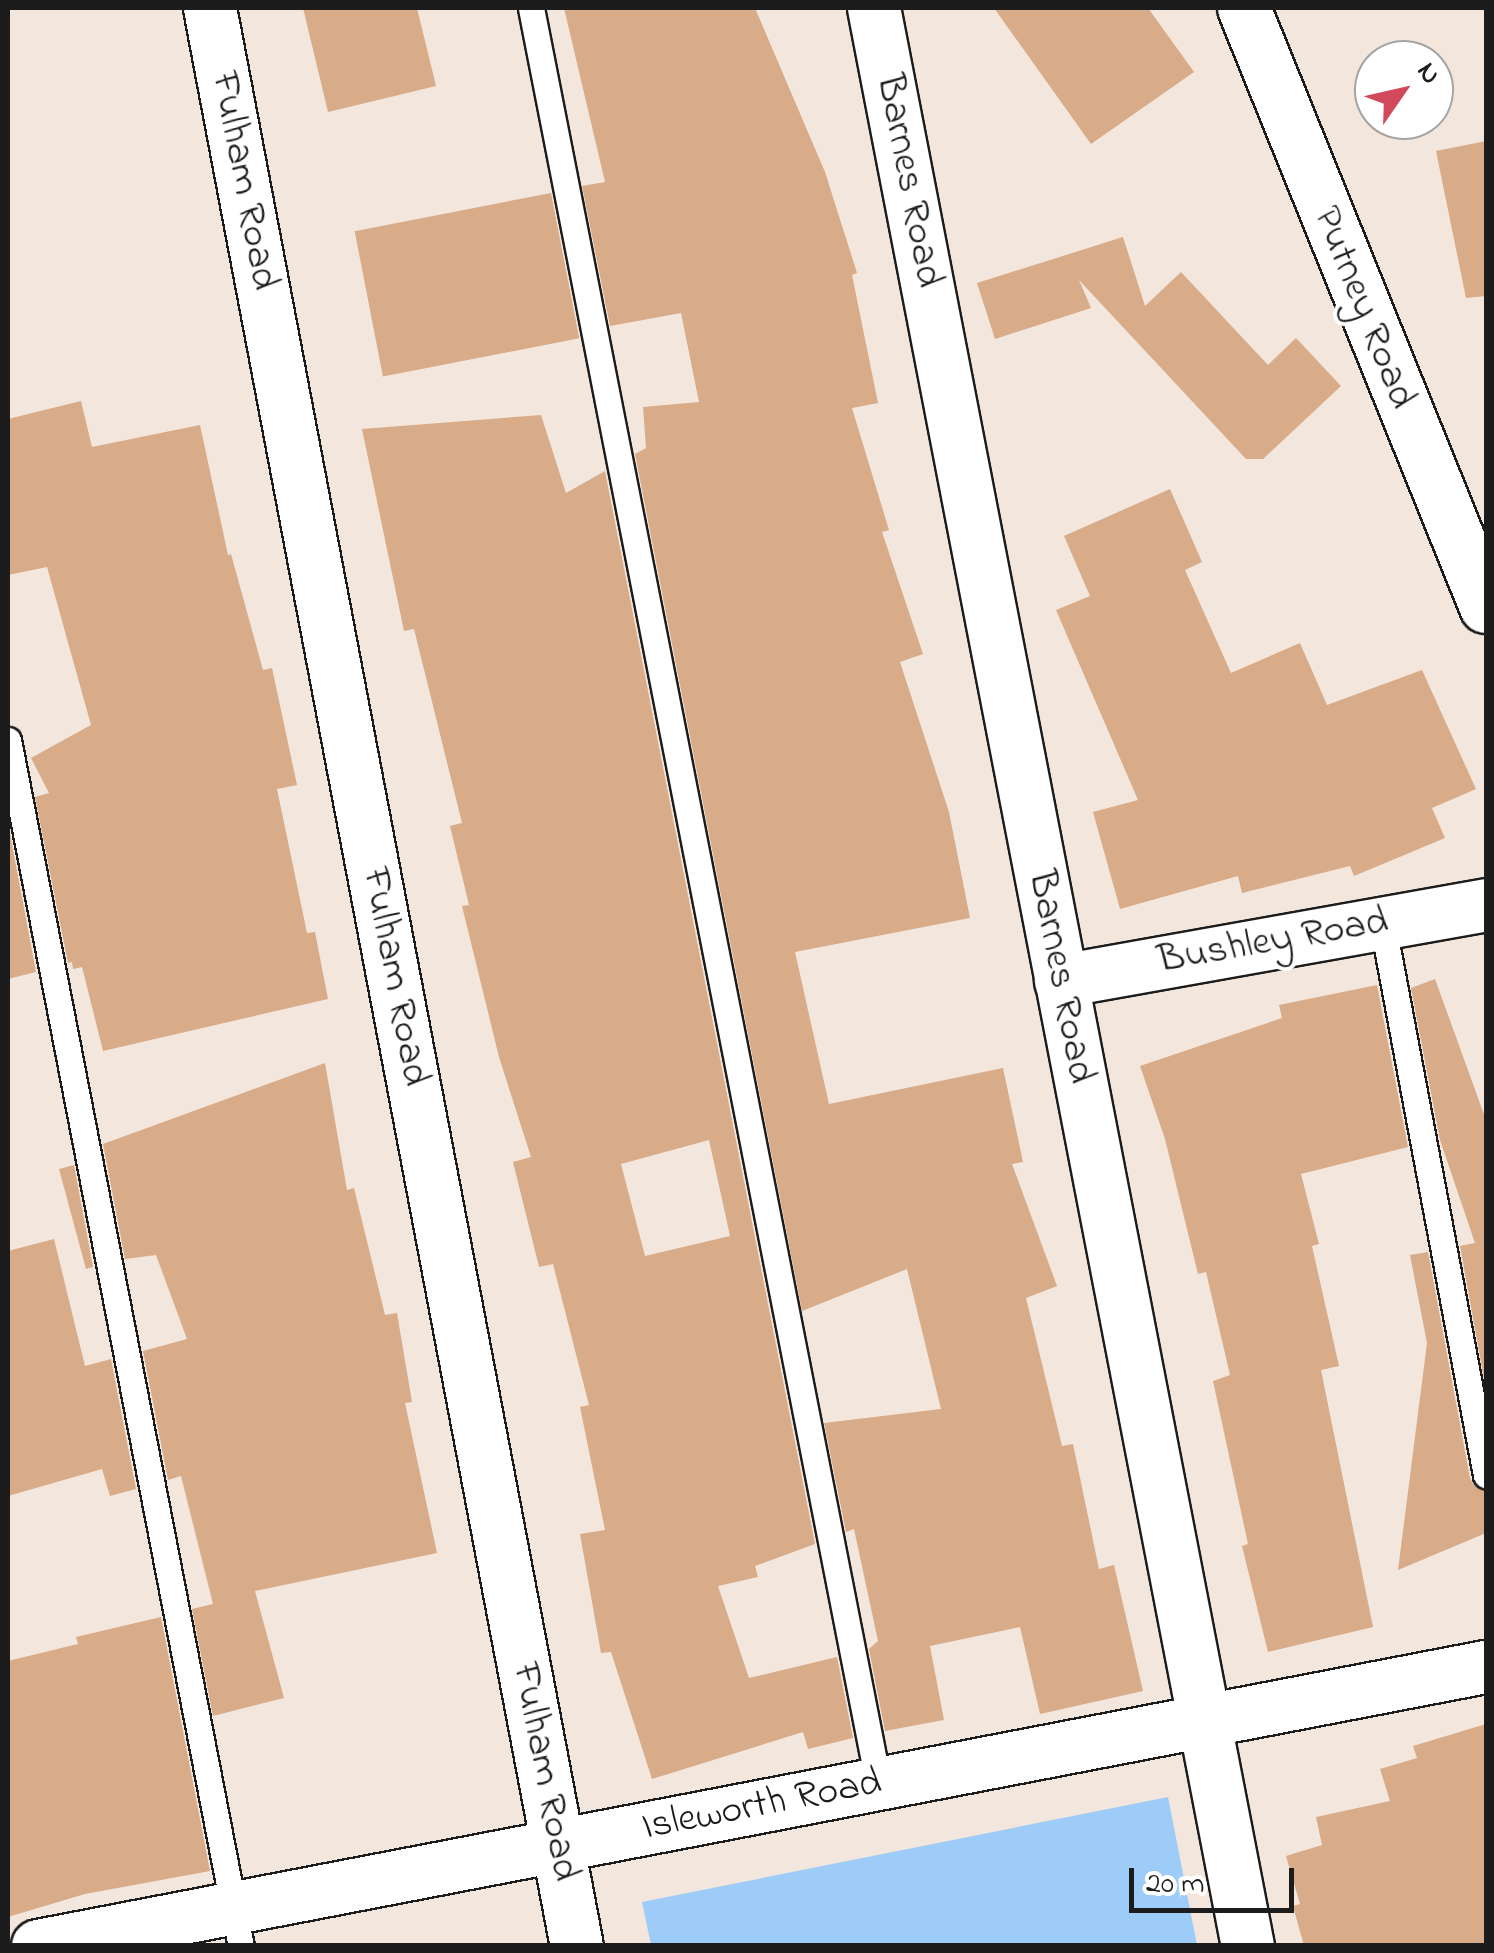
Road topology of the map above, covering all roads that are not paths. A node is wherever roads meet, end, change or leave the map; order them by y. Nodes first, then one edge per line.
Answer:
1 (210, 8) edge
2 (531, 8) edge
3 (874, 8) edge
4 (1244, 8) edge
5 (1486, 607) edge
6 (8, 740) edge
7 (1486, 905) edge
8 (1382, 921) junction
9 (1061, 981) junction
10 (1486, 1475) edge
11 (1486, 1667) edge
12 (1204, 1720) junction
13 (878, 1782) junction
14 (558, 1847) junction
15 (238, 1928) edge
16 (38, 1946) edge
17 (577, 1946) edge
18 (1248, 1946) edge

1 - 14 street, Fulham Road
2 - 13 lane
3 - 9 street, Barnes Road
4 - 5 street, Putney Road
6 - 15 lane
7 - 8 street, Bushley Road
8 - 9 street, Bushley Road
8 - 10 lane
9 - 12 street, Barnes Road
11 - 12 street, Isleworth Road
12 - 13 street, Isleworth Road
12 - 18 street, Barnes Road
13 - 14 street, Isleworth Road
14 - 15 street, Isleworth Road
14 - 17 street, Fulham Road
15 - 16 street, Isleworth Road

